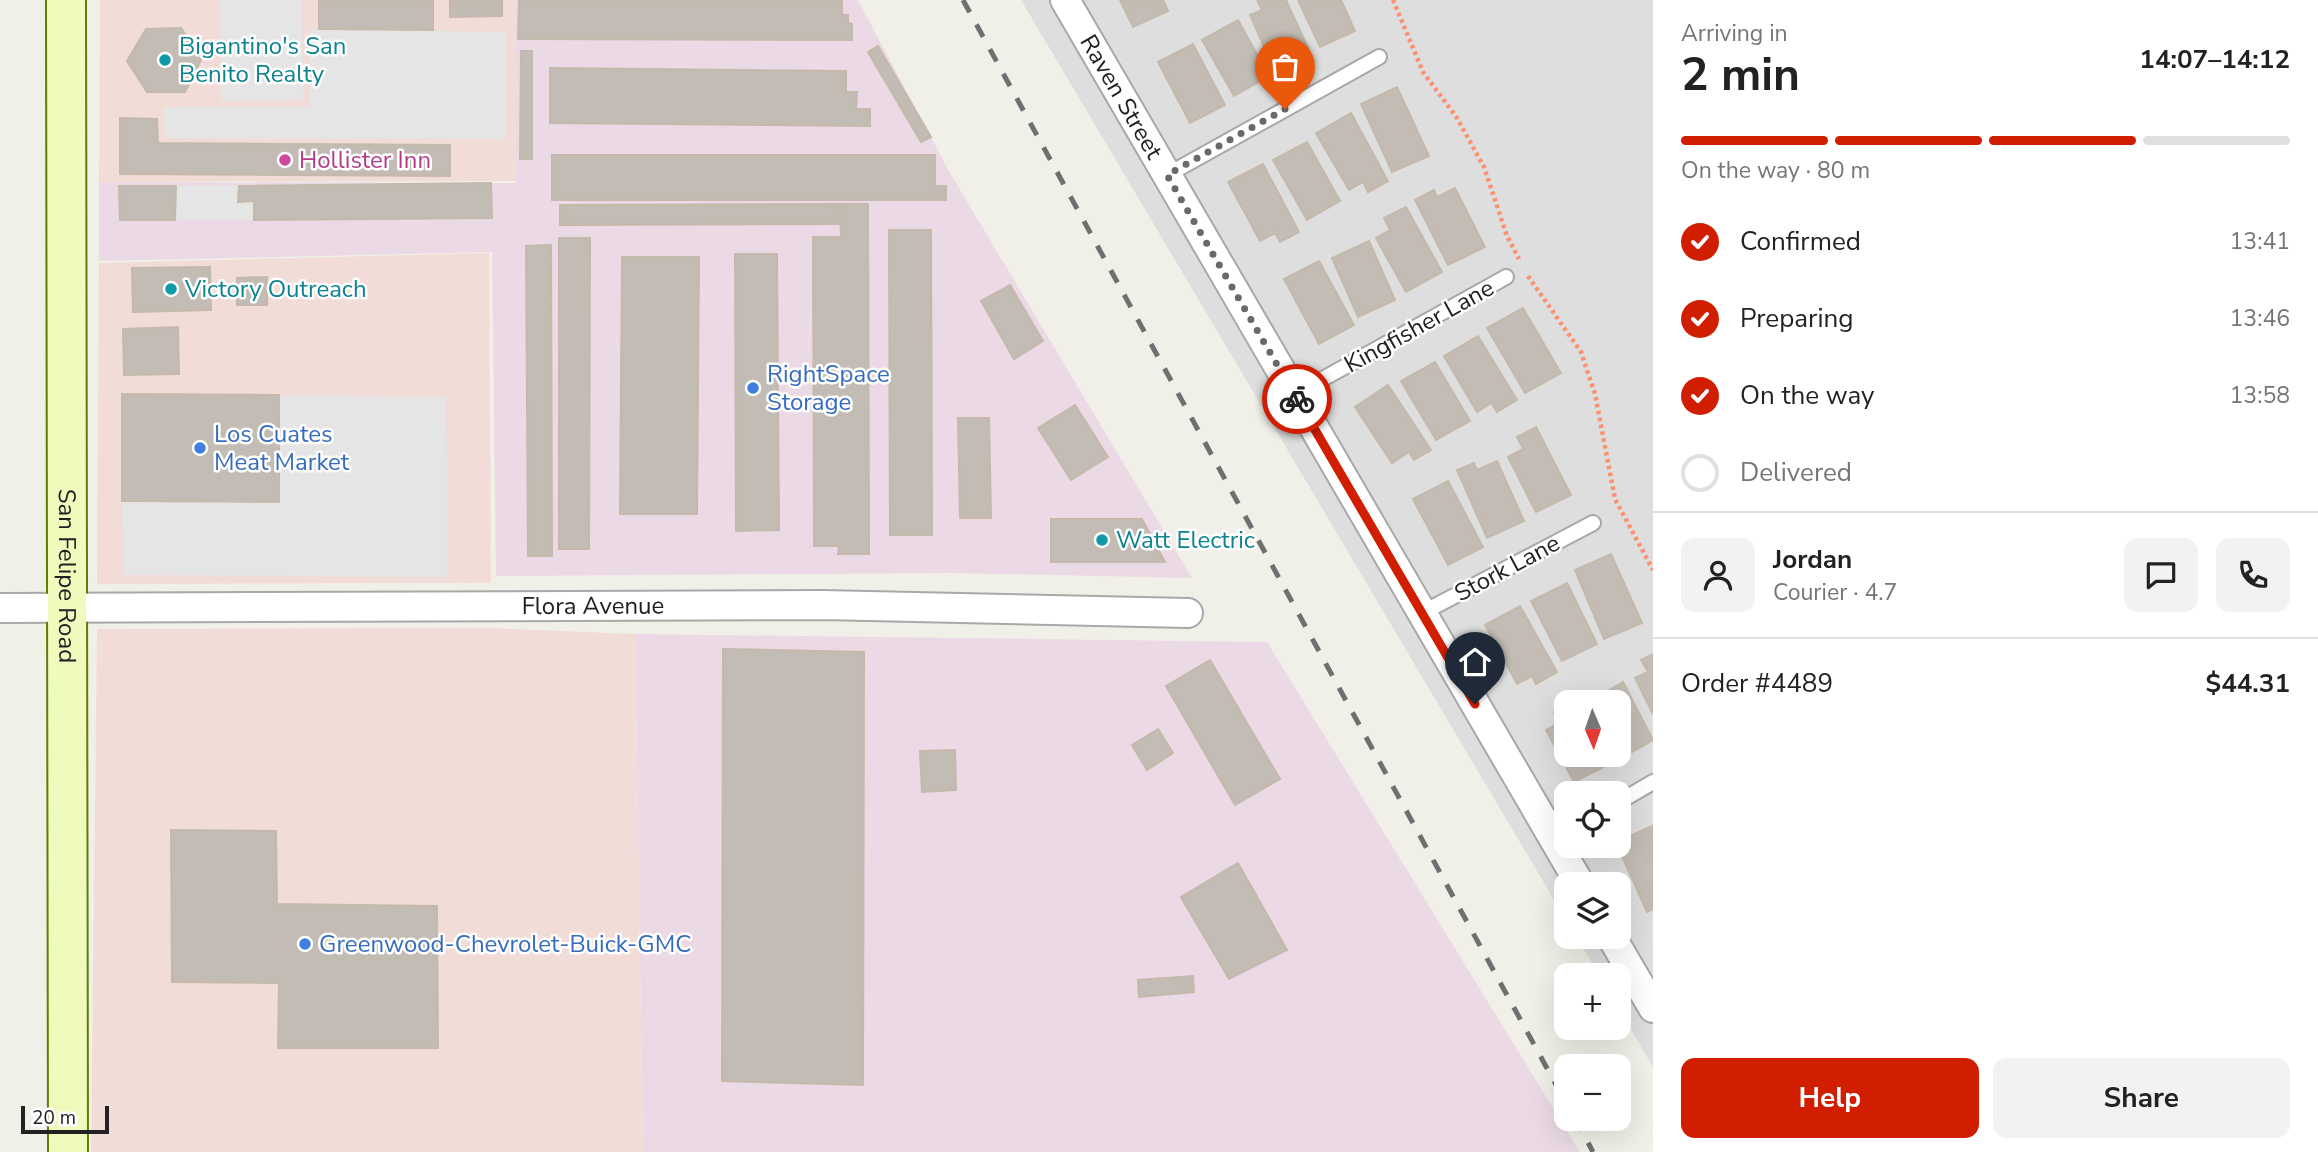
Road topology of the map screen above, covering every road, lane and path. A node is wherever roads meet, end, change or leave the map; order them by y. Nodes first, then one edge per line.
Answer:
1 (66, 0) edge
2 (1065, 0) edge
3 (1393, 0) edge
4 (1379, 57) dead end
5 (1167, 175) junction
6 (1506, 277) dead end
7 (1294, 395) junction
8 (1593, 523) dead end
9 (1653, 570) edge
10 (69, 606) junction
11 (0, 608) edge
12 (1188, 613) dead end
13 (1422, 613) junction
14 (1653, 782) edge
15 (1631, 795) edge
16 (1554, 826) edge
17 (1619, 949) edge
18 (1653, 1008) edge
19 (68, 1152) edge

1 - 10 main road, San Felipe Road
2 - 5 street, Raven Street
3 - 9 path
4 - 5 lane
5 - 7 street, Raven Street
6 - 7 lane, Kingfisher Lane
7 - 13 street, Raven Street
8 - 13 lane, Stork Lane
10 - 11 street, Flora Avenue
10 - 12 street, Flora Avenue
10 - 19 main road, San Felipe Road
13 - 16 street, Raven Street
14 - 15 lane
17 - 18 street

